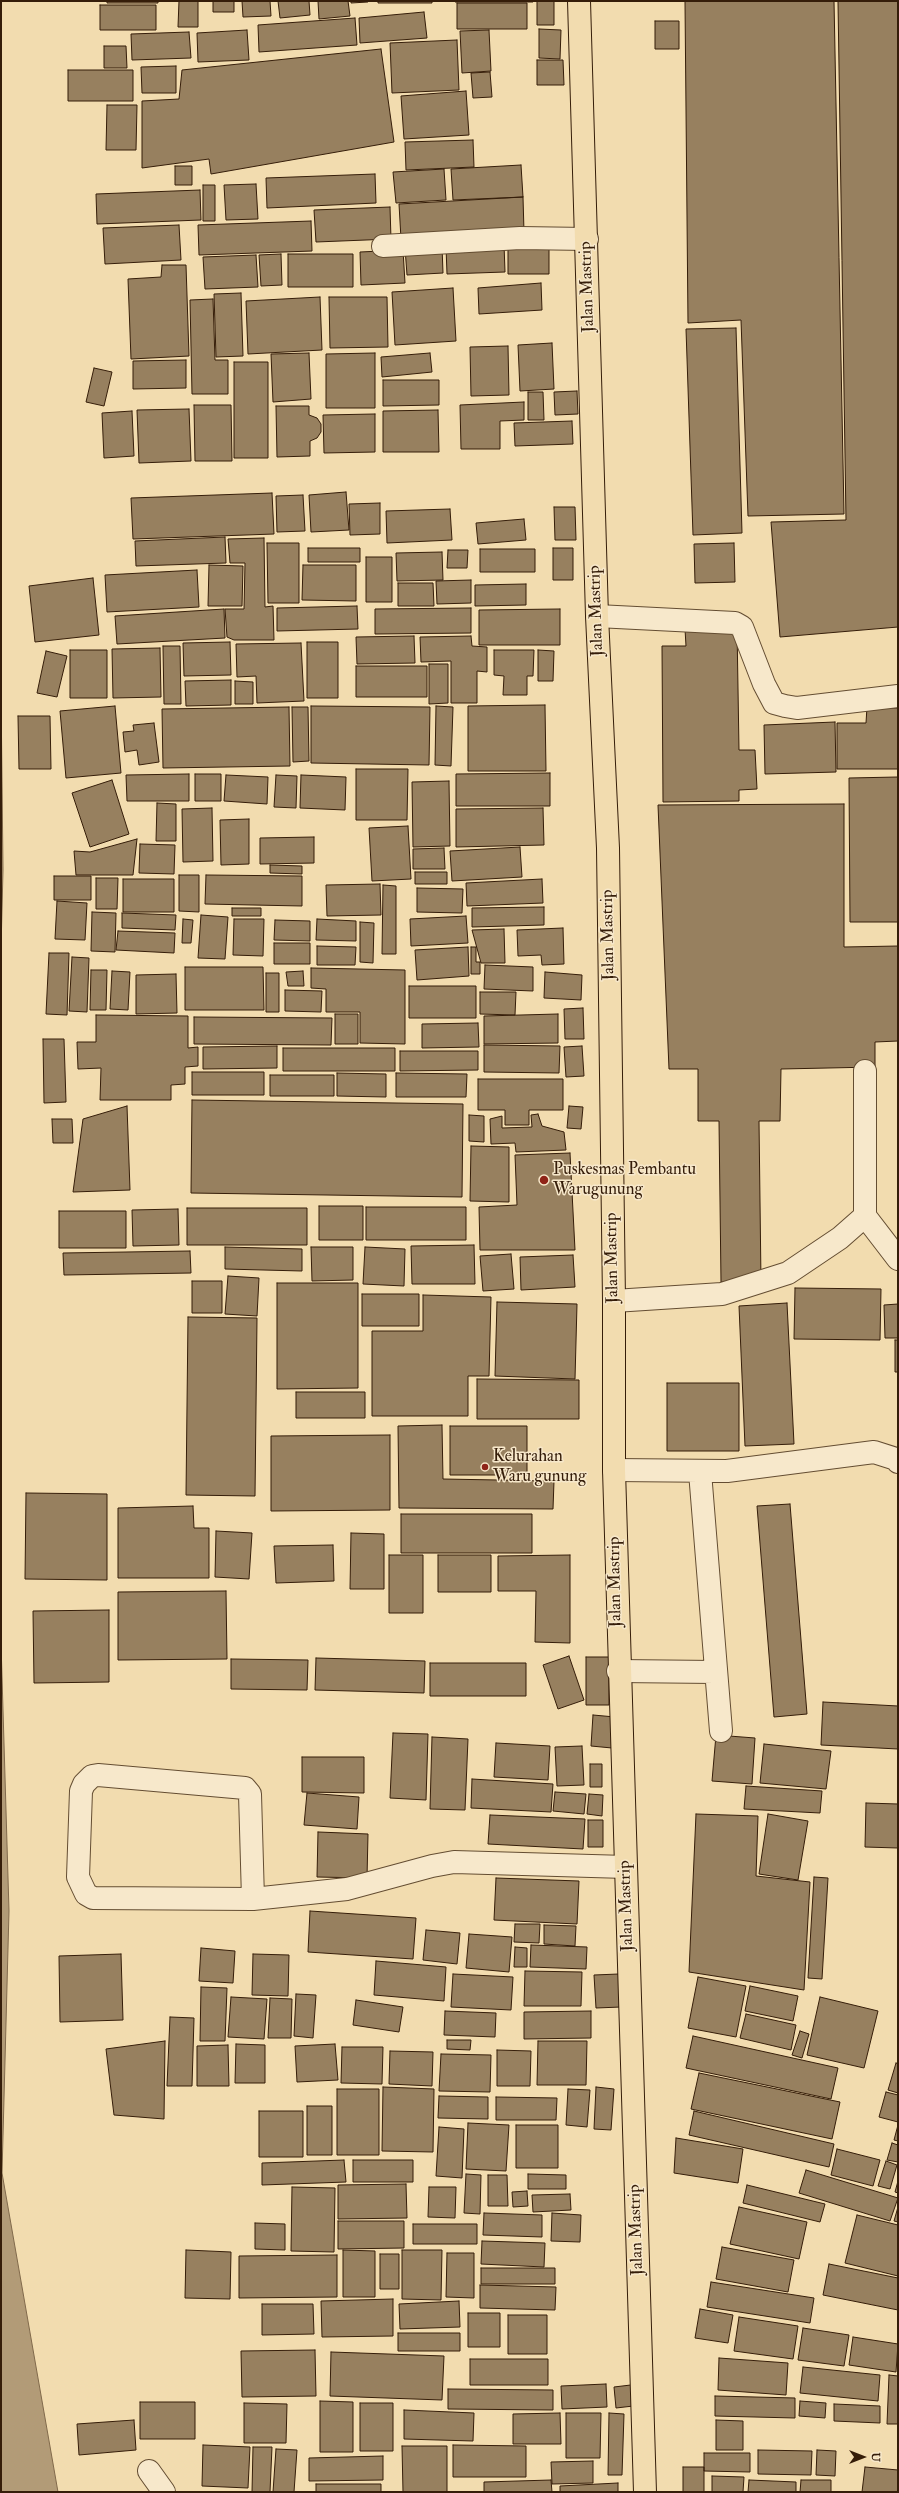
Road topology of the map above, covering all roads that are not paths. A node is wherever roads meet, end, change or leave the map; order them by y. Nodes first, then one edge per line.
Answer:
1 (579, 1) edge
2 (587, 239) junction
3 (383, 246) dead end
4 (597, 616) junction
5 (898, 696) edge
6 (865, 1071) dead end
7 (865, 1216) junction
8 (898, 1258) edge
9 (614, 1301) junction
10 (898, 1462) edge
11 (614, 1470) junction
12 (700, 1472) junction
13 (618, 1671) junction
14 (715, 1672) junction
15 (721, 1731) dead end
16 (626, 1867) junction
17 (253, 1899) junction
18 (149, 2471) dead end
19 (164, 2492) edge
20 (645, 2492) edge

1 - 2 main road, Jalan Mastrip
2 - 3 street
2 - 4 main road, Jalan Mastrip
4 - 5 street
4 - 9 main road, Jalan Mastrip
6 - 7 street
7 - 8 street
7 - 9 street
9 - 11 main road, Jalan Mastrip
10 - 12 street
11 - 12 street
11 - 13 main road, Jalan Mastrip
12 - 14 street
13 - 14 street
13 - 16 main road, Jalan Mastrip
14 - 15 street
16 - 17 street
16 - 20 main road, Jalan Mastrip
17 - 17 street
18 - 19 street

